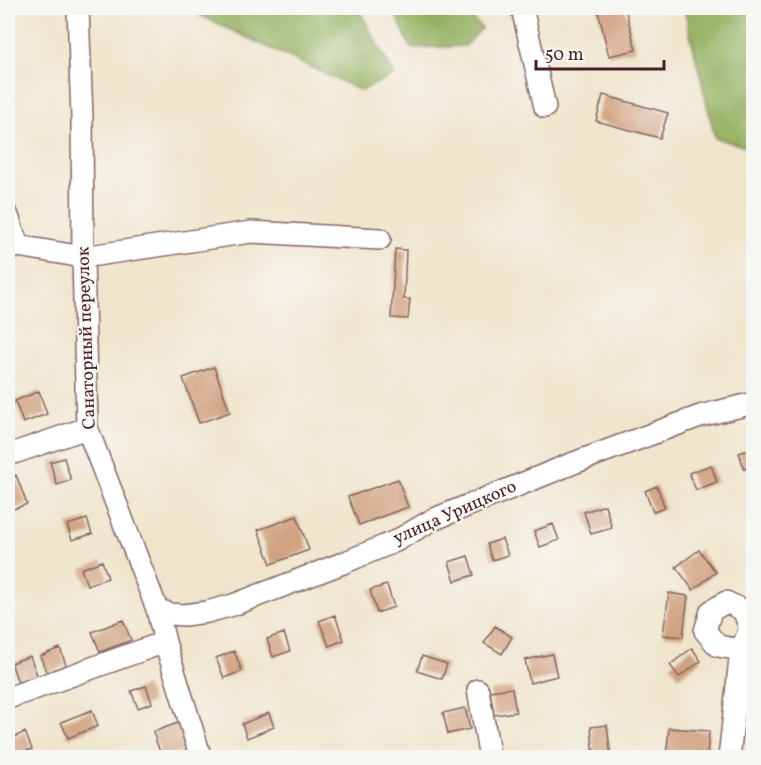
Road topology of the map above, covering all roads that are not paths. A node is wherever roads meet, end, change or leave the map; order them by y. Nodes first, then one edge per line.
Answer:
1 (78, 8) edge
2 (522, 8) edge
3 (544, 107) dead end
4 (8, 216) edge
5 (380, 240) dead end
6 (13, 248) edge
7 (83, 257) junction
8 (753, 403) edge
9 (87, 428) junction
10 (8, 455) edge
11 (157, 609) junction
12 (165, 642) junction
13 (741, 650) dead end
14 (478, 690) dead end
15 (8, 698) edge
16 (201, 758) edge
17 (490, 758) edge
18 (729, 758) edge

1 - 7 street, Санаторный переулок
2 - 3 street
4 - 6 street
5 - 7 street
6 - 7 street
7 - 9 street, Санаторный переулок
8 - 11 street, улица Урицкого
9 - 10 street
9 - 11 street, Санаторный переулок
11 - 12 street, Санаторный переулок
12 - 15 street
12 - 16 street, Санаторный переулок
13 - 18 street
14 - 17 street

